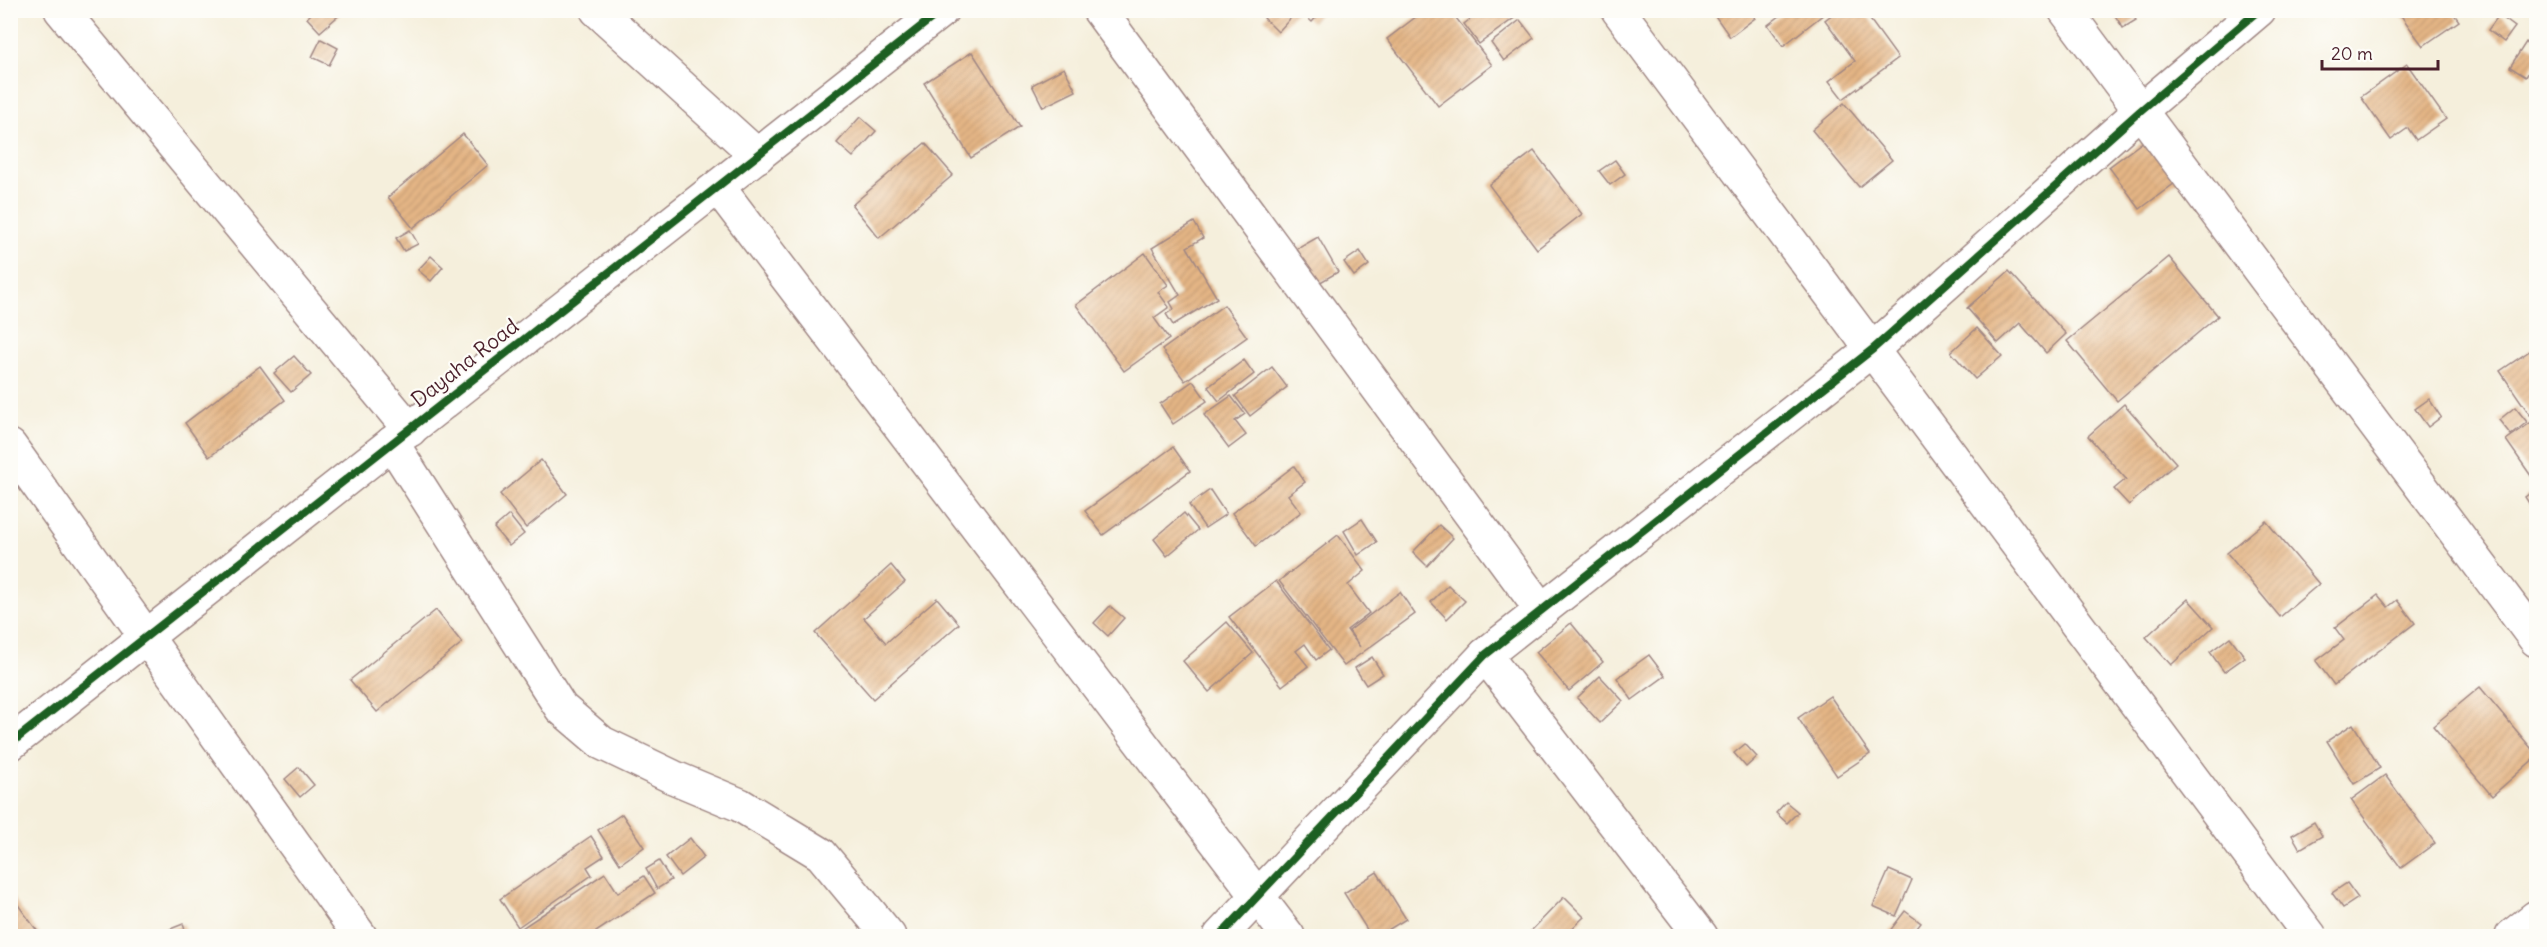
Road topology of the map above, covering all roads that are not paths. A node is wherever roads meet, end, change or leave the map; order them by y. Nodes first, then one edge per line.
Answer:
1 (61, 10) edge
2 (597, 10) edge
3 (942, 10) edge
4 (1100, 10) edge
5 (1618, 10) edge
6 (2065, 10) edge
7 (2259, 10) edge
8 (2140, 111) junction
9 (758, 156) junction
10 (718, 187) junction
11 (1873, 349) junction
12 (401, 436) junction
13 (10, 446) edge
14 (1542, 611) junction
15 (146, 637) junction
16 (2536, 640) edge
17 (1485, 655) junction
18 (10, 744) edge
19 (1257, 896) junction
20 (2536, 917) edge
21 (360, 936) edge
22 (889, 936) edge
23 (1220, 936) edge
24 (1288, 936) edge
25 (1701, 936) edge
26 (2310, 936) edge
27 (2512, 936) edge

1 - 12 street
2 - 9 street
3 - 9 street, Dayaha Road
4 - 14 street
5 - 11 street
6 - 8 street
7 - 8 street
8 - 11 street
8 - 16 street
9 - 10 street, Dayaha Road
10 - 12 street, Dayaha Road
10 - 19 street
11 - 14 street
11 - 26 street
12 - 15 street, Dayaha Road
12 - 22 street
13 - 15 street
14 - 17 street
15 - 18 street, Dayaha Road
15 - 21 street
17 - 19 street
17 - 25 street
19 - 23 street
19 - 24 street
20 - 27 street

